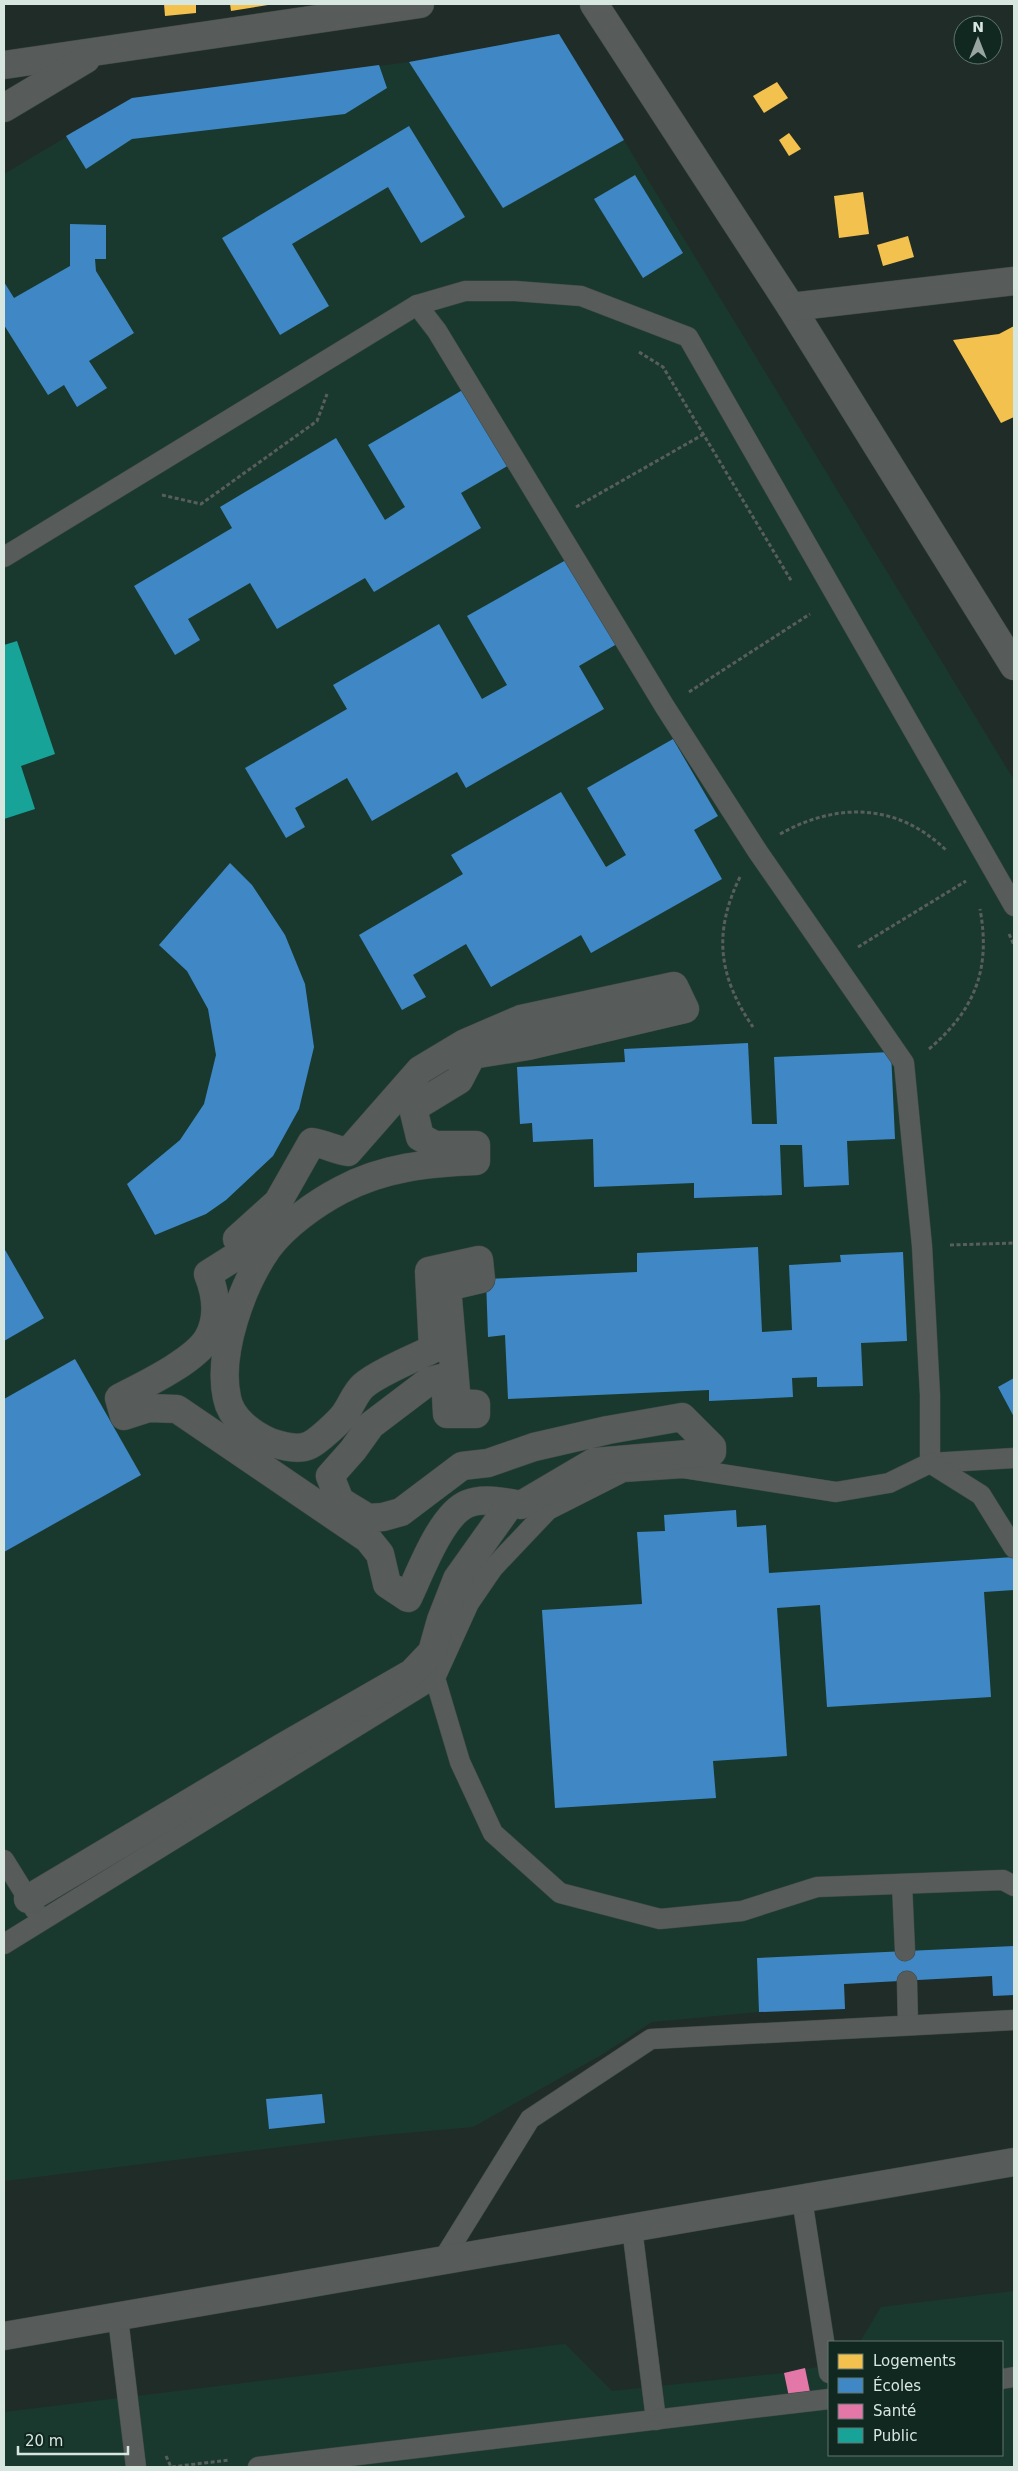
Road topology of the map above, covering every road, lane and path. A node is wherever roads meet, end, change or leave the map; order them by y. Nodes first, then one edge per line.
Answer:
1 (420, 4) edge
2 (594, 4) edge
3 (95, 53) junction
4 (4, 65) edge
5 (4, 108) edge
6 (1014, 281) edge
7 (417, 305) junction
8 (791, 307) junction
9 (704, 434) dead end
10 (552, 520) junction
11 (4, 556) edge
12 (810, 614) dead end
13 (1014, 666) edge
14 (665, 707) junction
15 (947, 851) dead end
16 (758, 852) junction
17 (964, 872) dead end
18 (969, 879) junction
19 (972, 888) dead end
20 (980, 905) dead end
21 (1014, 906) edge
22 (834, 961) junction
23 (754, 1027) dead end
24 (904, 1063) junction
25 (1014, 1243) edge
26 (922, 1246) junction
27 (1014, 1458) edge
28 (930, 1463) junction
29 (511, 1503) junction
30 (1014, 1548) edge
31 (435, 1678) junction
32 (4, 1860) edge
33 (902, 1884) junction
34 (1014, 1886) edge
35 (35, 1910) junction
36 (4, 1944) edge
37 (905, 1951) dead end
38 (907, 1981) dead end
39 (1014, 2020) edge
40 (908, 2025) junction
41 (1014, 2162) edge
42 (802, 2199) junction
43 (632, 2228) junction
44 (442, 2261) junction
45 (118, 2318) junction
46 (4, 2336) edge
47 (828, 2367) edge
48 (828, 2399) edge
49 (656, 2420) junction
50 (136, 2467) edge
51 (258, 2467) edge

1 - 3 street
2 - 8 street
3 - 4 street
3 - 5 street
6 - 8 street
7 - 10 lane
7 - 11 lane
7 - 21 lane
8 - 13 street
9 - 10 path
10 - 14 lane
12 - 14 path
14 - 16 lane
15 - 16 path
16 - 22 lane
16 - 23 path
17 - 18 path
18 - 19 path
18 - 22 path
20 - 24 path
22 - 24 lane
24 - 26 lane
25 - 26 path
26 - 28 lane
27 - 28 lane
28 - 30 lane
28 - 31 lane
29 - 29 street
29 - 35 street
31 - 33 lane
31 - 35 lane
32 - 35 lane
33 - 34 lane
33 - 37 lane
35 - 36 lane
38 - 40 lane
39 - 40 lane
40 - 44 lane
41 - 42 street
42 - 43 street
42 - 47 lane
43 - 44 street
43 - 49 lane
44 - 45 street
45 - 46 street
45 - 50 lane
48 - 49 lane
49 - 51 lane

